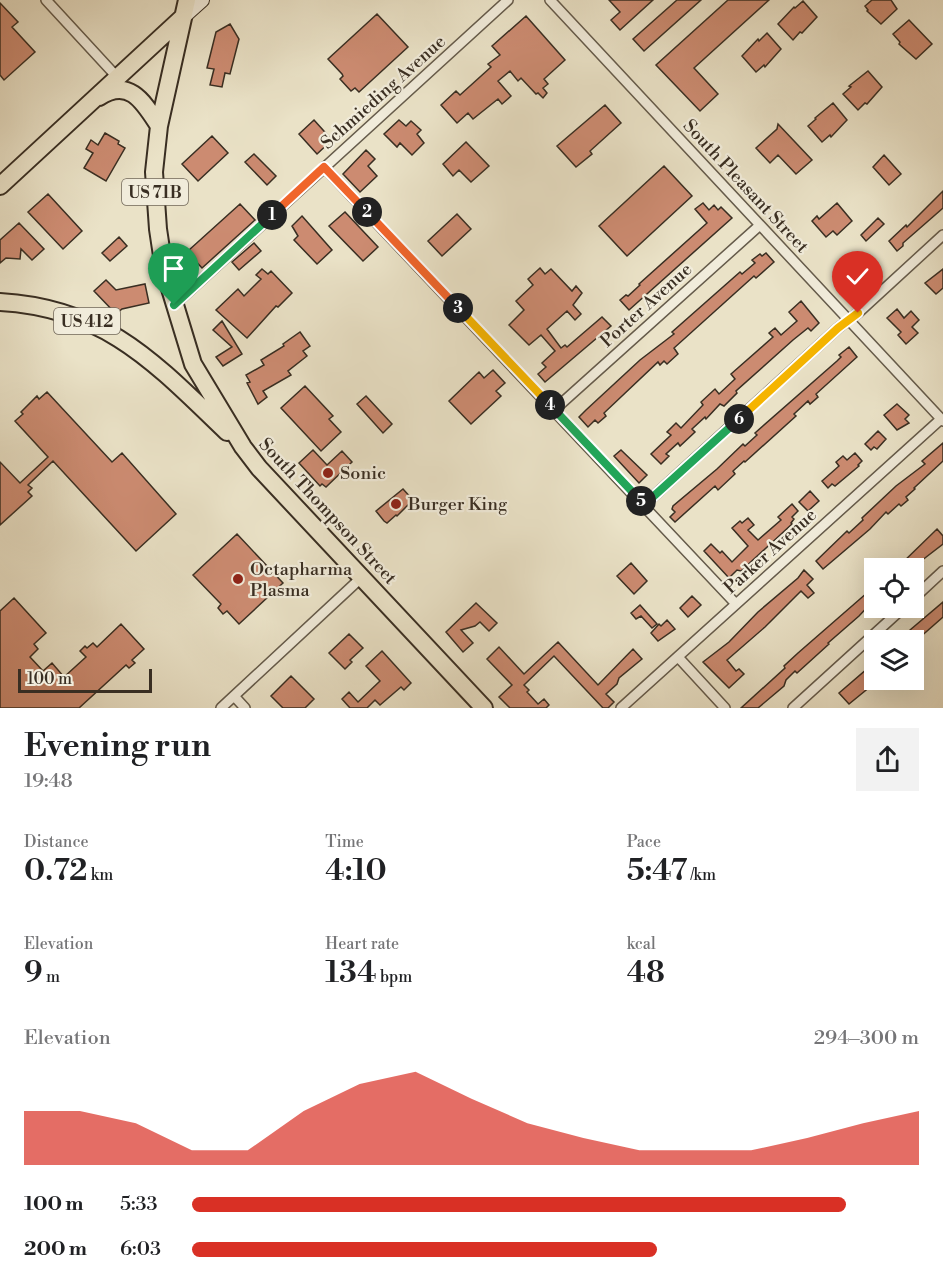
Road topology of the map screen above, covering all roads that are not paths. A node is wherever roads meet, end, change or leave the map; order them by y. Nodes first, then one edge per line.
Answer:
1 (46, 0) edge
2 (202, 0) edge
3 (508, 0) edge
4 (550, 0) edge
5 (185, 8) edge
6 (117, 76) junction
7 (88, 103) junction
8 (159, 126) junction
9 (324, 167) junction
10 (0, 186) edge
11 (760, 225) junction
12 (943, 235) edge
13 (0, 302) edge
14 (174, 305) junction
15 (848, 320) junction
16 (193, 364) junction
17 (161, 369) junction
18 (554, 410) junction
19 (942, 420) edge
20 (243, 447) junction
21 (644, 505) junction
22 (943, 571) edge
23 (362, 577) junction
24 (924, 589) edge
25 (736, 604) junction
26 (892, 618) edge
27 (678, 657) junction
28 (234, 696) junction
29 (220, 708) edge
30 (245, 708) edge
31 (484, 708) edge
32 (621, 708) edge
33 (725, 708) edge
34 (793, 708) edge

1 - 6 street
2 - 5 street
3 - 9 street, Schmieding Avenue
4 - 11 street, South Pleasant Street
5 - 6 highway
5 - 8 highway, South Thompson Street / US 71B
6 - 7 highway
7 - 8 highway
7 - 10 highway
8 - 14 highway, South Thompson Street / US 71B
9 - 14 street, Schmieding Avenue
9 - 18 street
11 - 15 street, South Pleasant Street
11 - 18 street, Porter Avenue
12 - 15 street
13 - 17 highway, US 412
14 - 16 highway, South Thompson Street / US 71B
15 - 19 street, South Pleasant Street
15 - 21 street
16 - 17 highway
16 - 20 highway, South Thompson Street / US 71B
17 - 20 highway, US 412
18 - 21 street
19 - 25 street, Parker Avenue
20 - 23 highway, South Thompson Street / US 71B
21 - 25 street
22 - 24 street
23 - 28 street
23 - 31 highway, South Thompson Street / US 71B
25 - 27 street, Parker Avenue
26 - 34 street
27 - 32 street, Parker Avenue
27 - 33 street
28 - 29 street
28 - 30 street

